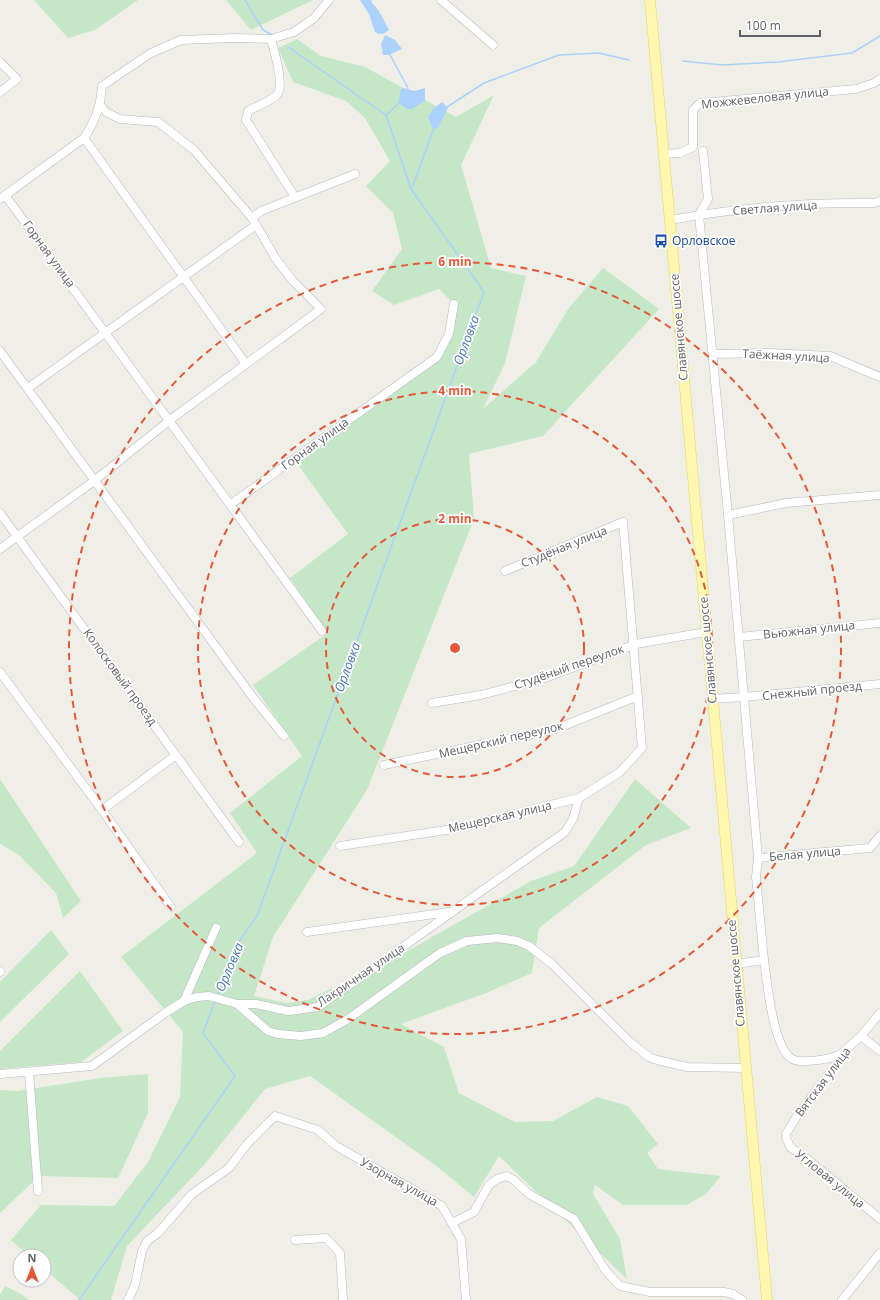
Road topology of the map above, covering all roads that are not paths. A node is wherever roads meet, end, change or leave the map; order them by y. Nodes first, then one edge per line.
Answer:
1 (329, 0) edge
2 (441, 0) edge
3 (650, 0) edge
4 (271, 39) junction
5 (492, 45) dead end
6 (0, 62) edge
7 (880, 79) edge
8 (0, 92) edge
9 (100, 105) junction
10 (84, 138) junction
11 (703, 151) dead end
12 (664, 154) junction
13 (355, 174) dead end
14 (3, 197) edge
15 (295, 197) junction
16 (880, 201) edge
17 (699, 215) junction
18 (670, 220) junction
19 (254, 221) junction
20 (183, 277) junction
21 (454, 304) dead end
22 (106, 332) junction
23 (0, 351) edge
24 (713, 354) junction
25 (246, 364) junction
26 (880, 377) edge
27 (28, 388) junction
28 (170, 420) junction
29 (94, 481) junction
30 (880, 495) edge
31 (231, 504) junction
32 (0, 513) edge
33 (728, 515) junction
34 (17, 536) junction
35 (0, 549) edge
36 (505, 571) dead end
37 (880, 623) edge
38 (322, 631) dead end
39 (706, 632) junction
40 (739, 637) junction
41 (634, 645) junction
42 (0, 672) edge
43 (880, 684) edge
44 (638, 696) junction
45 (744, 698) junction
46 (712, 699) junction
47 (432, 703) dead end
48 (284, 736) dead end
49 (176, 755) junction
50 (384, 765) dead end
51 (579, 798) junction
52 (102, 810) junction
53 (880, 836) edge
54 (239, 842) dead end
55 (340, 846) dead end
56 (758, 858) junction
57 (171, 907) dead end
58 (452, 912) junction
59 (216, 928) dead end
60 (307, 932) dead end
61 (764, 960) junction
62 (736, 964) junction
63 (184, 1001) junction
64 (237, 1004) junction
65 (880, 1014) edge
66 (861, 1036) junction
67 (880, 1051) edge
68 (840, 1055) junction
69 (745, 1068) junction
70 (29, 1072) junction
71 (0, 1074) edge
72 (786, 1134) joint
73 (38, 1191) dead end
74 (880, 1220) edge
75 (452, 1223) junction
76 (295, 1240) dead end
77 (880, 1253) edge
78 (724, 1292) junction
79 (128, 1300) edge
80 (343, 1300) edge
81 (466, 1300) edge
82 (717, 1300) edge
83 (742, 1300) edge
84 (766, 1300) edge
85 (842, 1300) edge

1 - 4 street
2 - 5 street
3 - 12 main road, Славянское шоссе
4 - 9 street
4 - 15 street
6 - 8 street
7 - 12 street, Можжевеловая улица
9 - 10 street
9 - 19 street
10 - 14 street
10 - 20 street
11 - 17 street
12 - 18 main road, Славянское шоссе
13 - 15 street
14 - 22 street, Горная улица
15 - 19 street
16 - 17 street, Светлая улица
17 - 18 street, Светлая улица
17 - 24 street
18 - 39 main road, Славянское шоссе
19 - 20 street
19 - 25 street
20 - 22 street
20 - 25 street
21 - 31 street, Горная улица
22 - 27 street
22 - 28 street, Горная улица
23 - 27 street
24 - 26 street, Таёжная улица
24 - 33 street
25 - 28 street
27 - 29 street
28 - 29 street
28 - 31 street, Горная улица
29 - 34 street
29 - 48 street
30 - 33 street
31 - 38 street
32 - 34 street, Колосковый проезд
33 - 40 street
34 - 35 street
34 - 49 street, Колосковый проезд
36 - 41 street, Студёная улица
37 - 40 street, Вьюжная улица
39 - 41 street, Студёный переулок
39 - 46 main road, Славянское шоссе
40 - 45 street
41 - 44 street
41 - 47 street, Студёный переулок
42 - 52 street
43 - 45 street, Снежный проезд
44 - 50 street, Мещерский переулок
44 - 51 street, Мещерская улица
45 - 46 street, Снежный проезд
45 - 56 street
46 - 62 main road, Славянское шоссе
49 - 52 street
49 - 54 street, Колосковый проезд
51 - 55 street, Мещерская улица
51 - 58 street, Лакричная улица
52 - 57 street
53 - 56 street, Белая улица
56 - 61 street, Белая улица
58 - 60 street, Лакричная улица
58 - 64 street, Лакричная улица
59 - 63 street
61 - 62 street
61 - 68 street, Белая улица
62 - 69 main road, Славянское шоссе
63 - 64 street
63 - 70 street
64 - 69 street
65 - 66 street, Вятская улица
66 - 67 street
66 - 68 street, Вятская улица
68 - 72 street, Вятская улица
69 - 84 main road, Славянское шоссе
70 - 71 street
70 - 73 street
72 - 74 street, Угловая улица
75 - 78 street
75 - 79 street, Узорная улица
75 - 81 street
76 - 80 street
77 - 85 street
78 - 82 street
78 - 83 street

